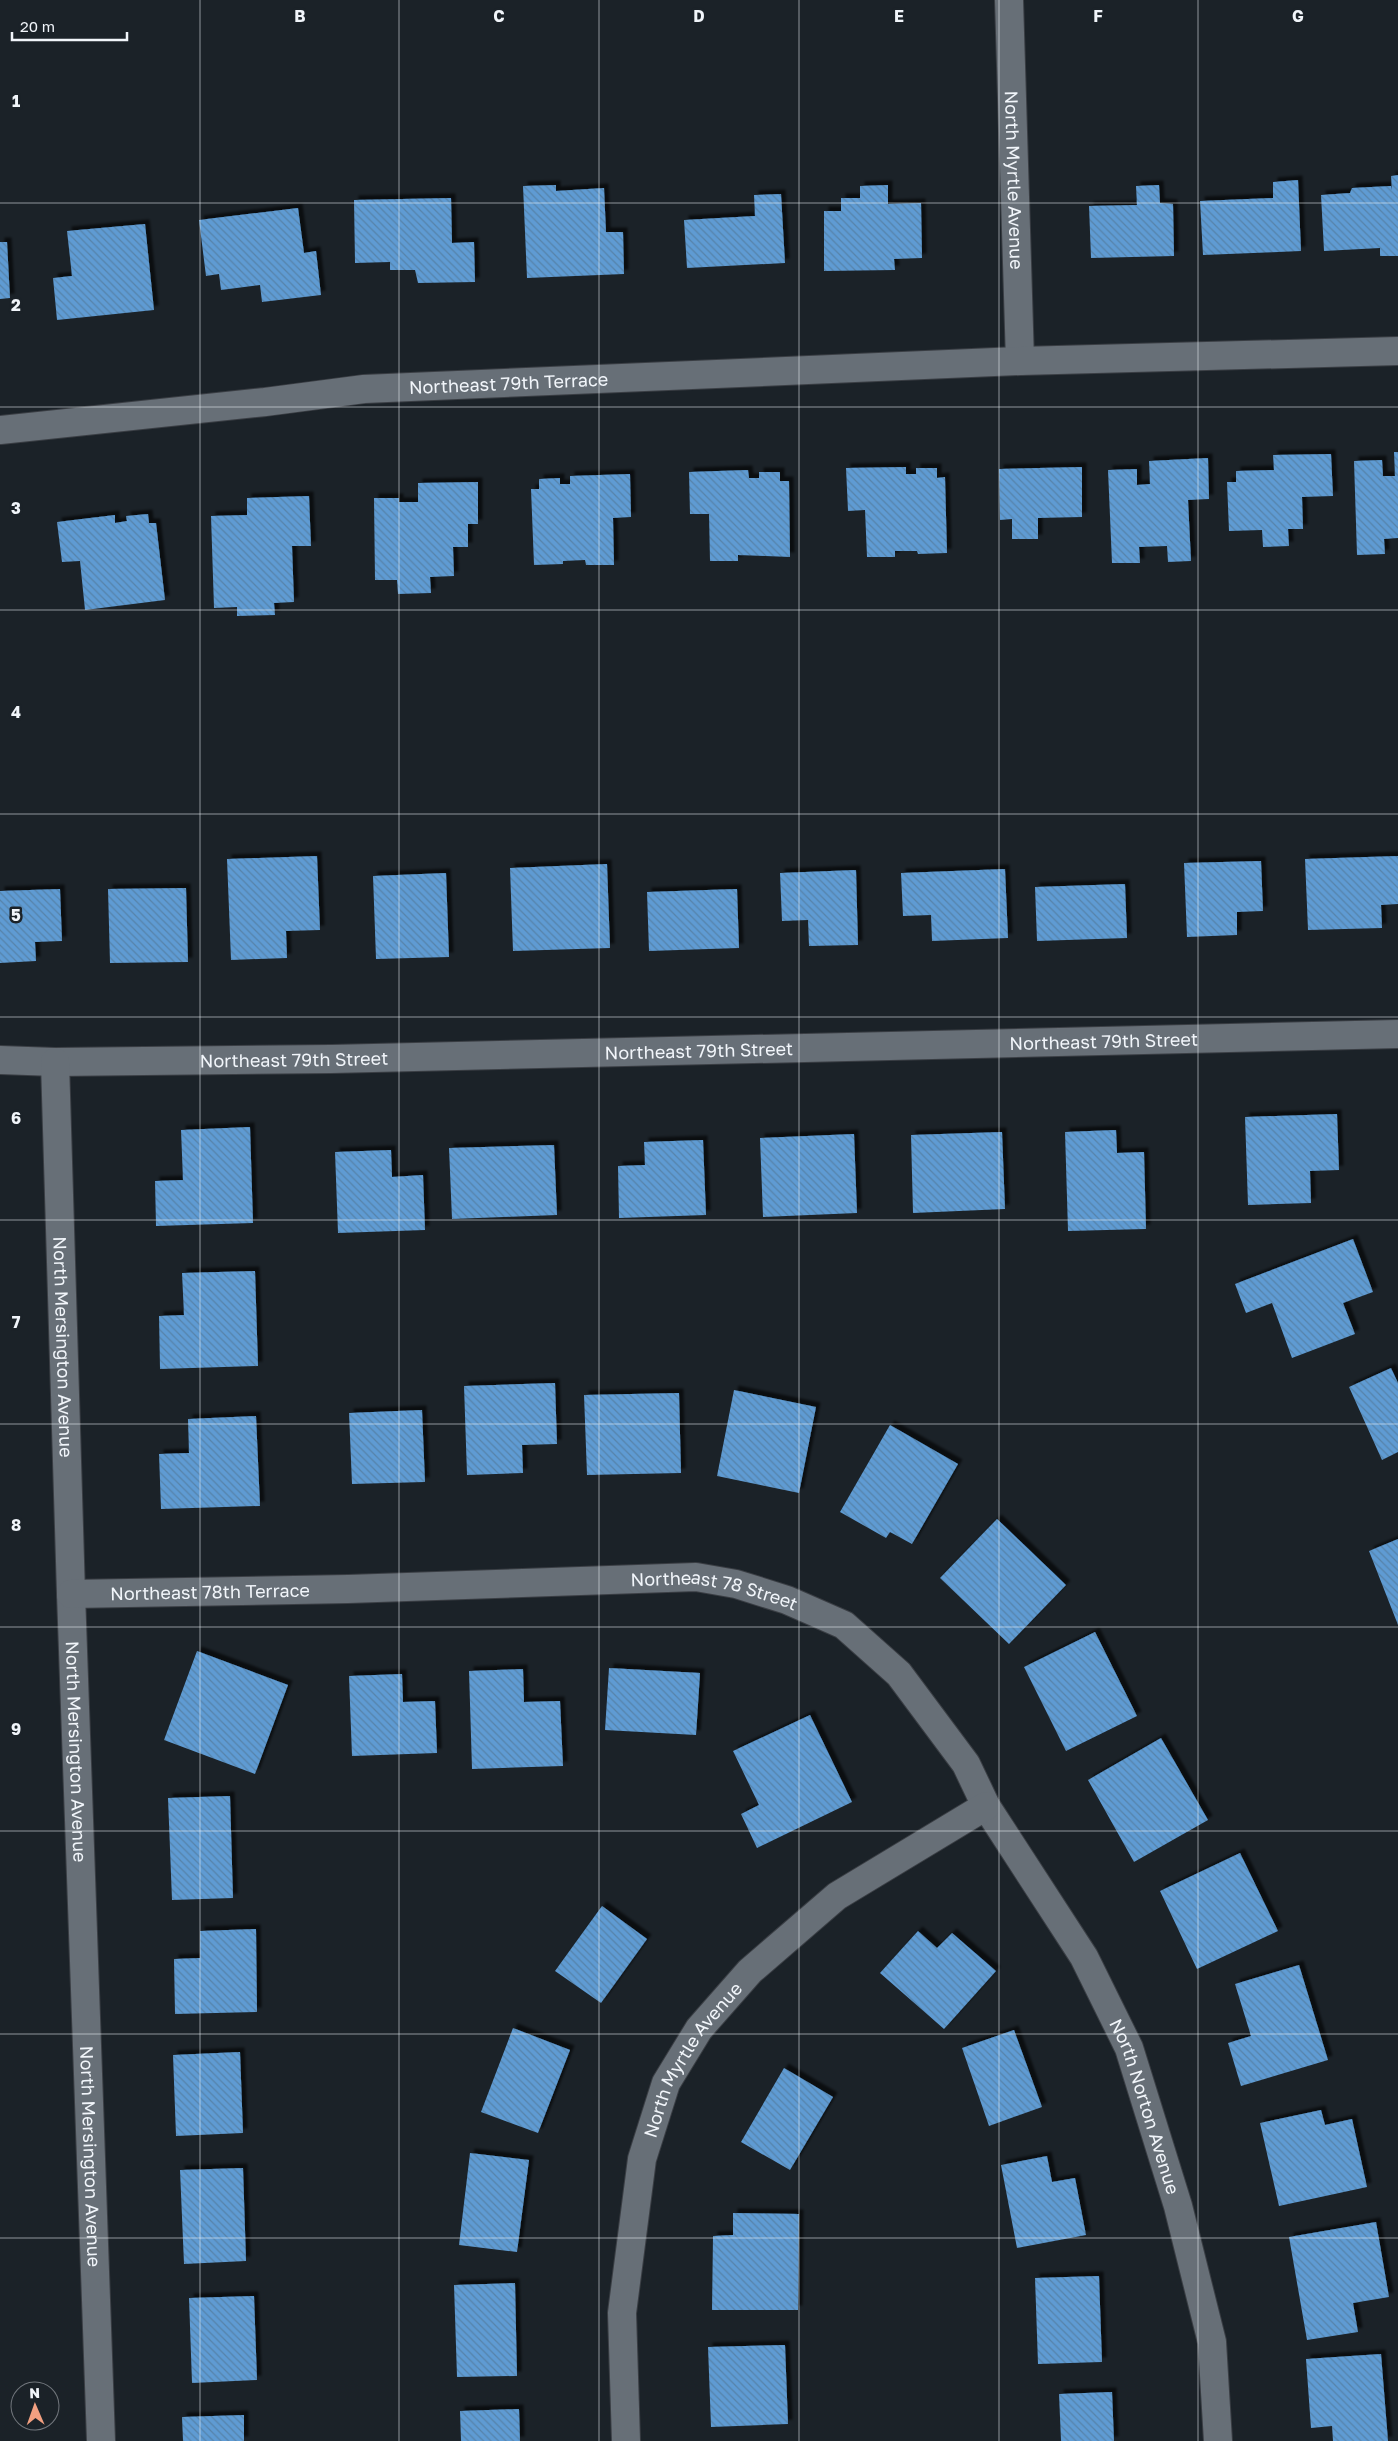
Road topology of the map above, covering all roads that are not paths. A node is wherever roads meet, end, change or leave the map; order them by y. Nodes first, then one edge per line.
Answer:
1 (1008, 0) edge
2 (1398, 351) edge
3 (1020, 361) junction
4 (0, 430) edge
5 (1398, 1034) edge
6 (0, 1060) edge
7 (56, 1062) junction
8 (348, 1590) joint
9 (71, 1594) junction
10 (986, 1806) junction
11 (101, 2441) edge
12 (626, 2441) edge
13 (1218, 2441) edge

1 - 3 street, North Myrtle Avenue
2 - 3 street, Northeast 79th Terrace
3 - 4 street, Northeast 79th Terrace
5 - 7 street, Northeast 79th Street
6 - 7 street, Northeast 79th Street
7 - 9 street, North Mersington Avenue
8 - 9 street, Northeast 78th Terrace
8 - 10 street, Northeast 78 Street
9 - 11 street, North Mersington Avenue
10 - 12 street, North Myrtle Avenue
10 - 13 street, North Norton Avenue

